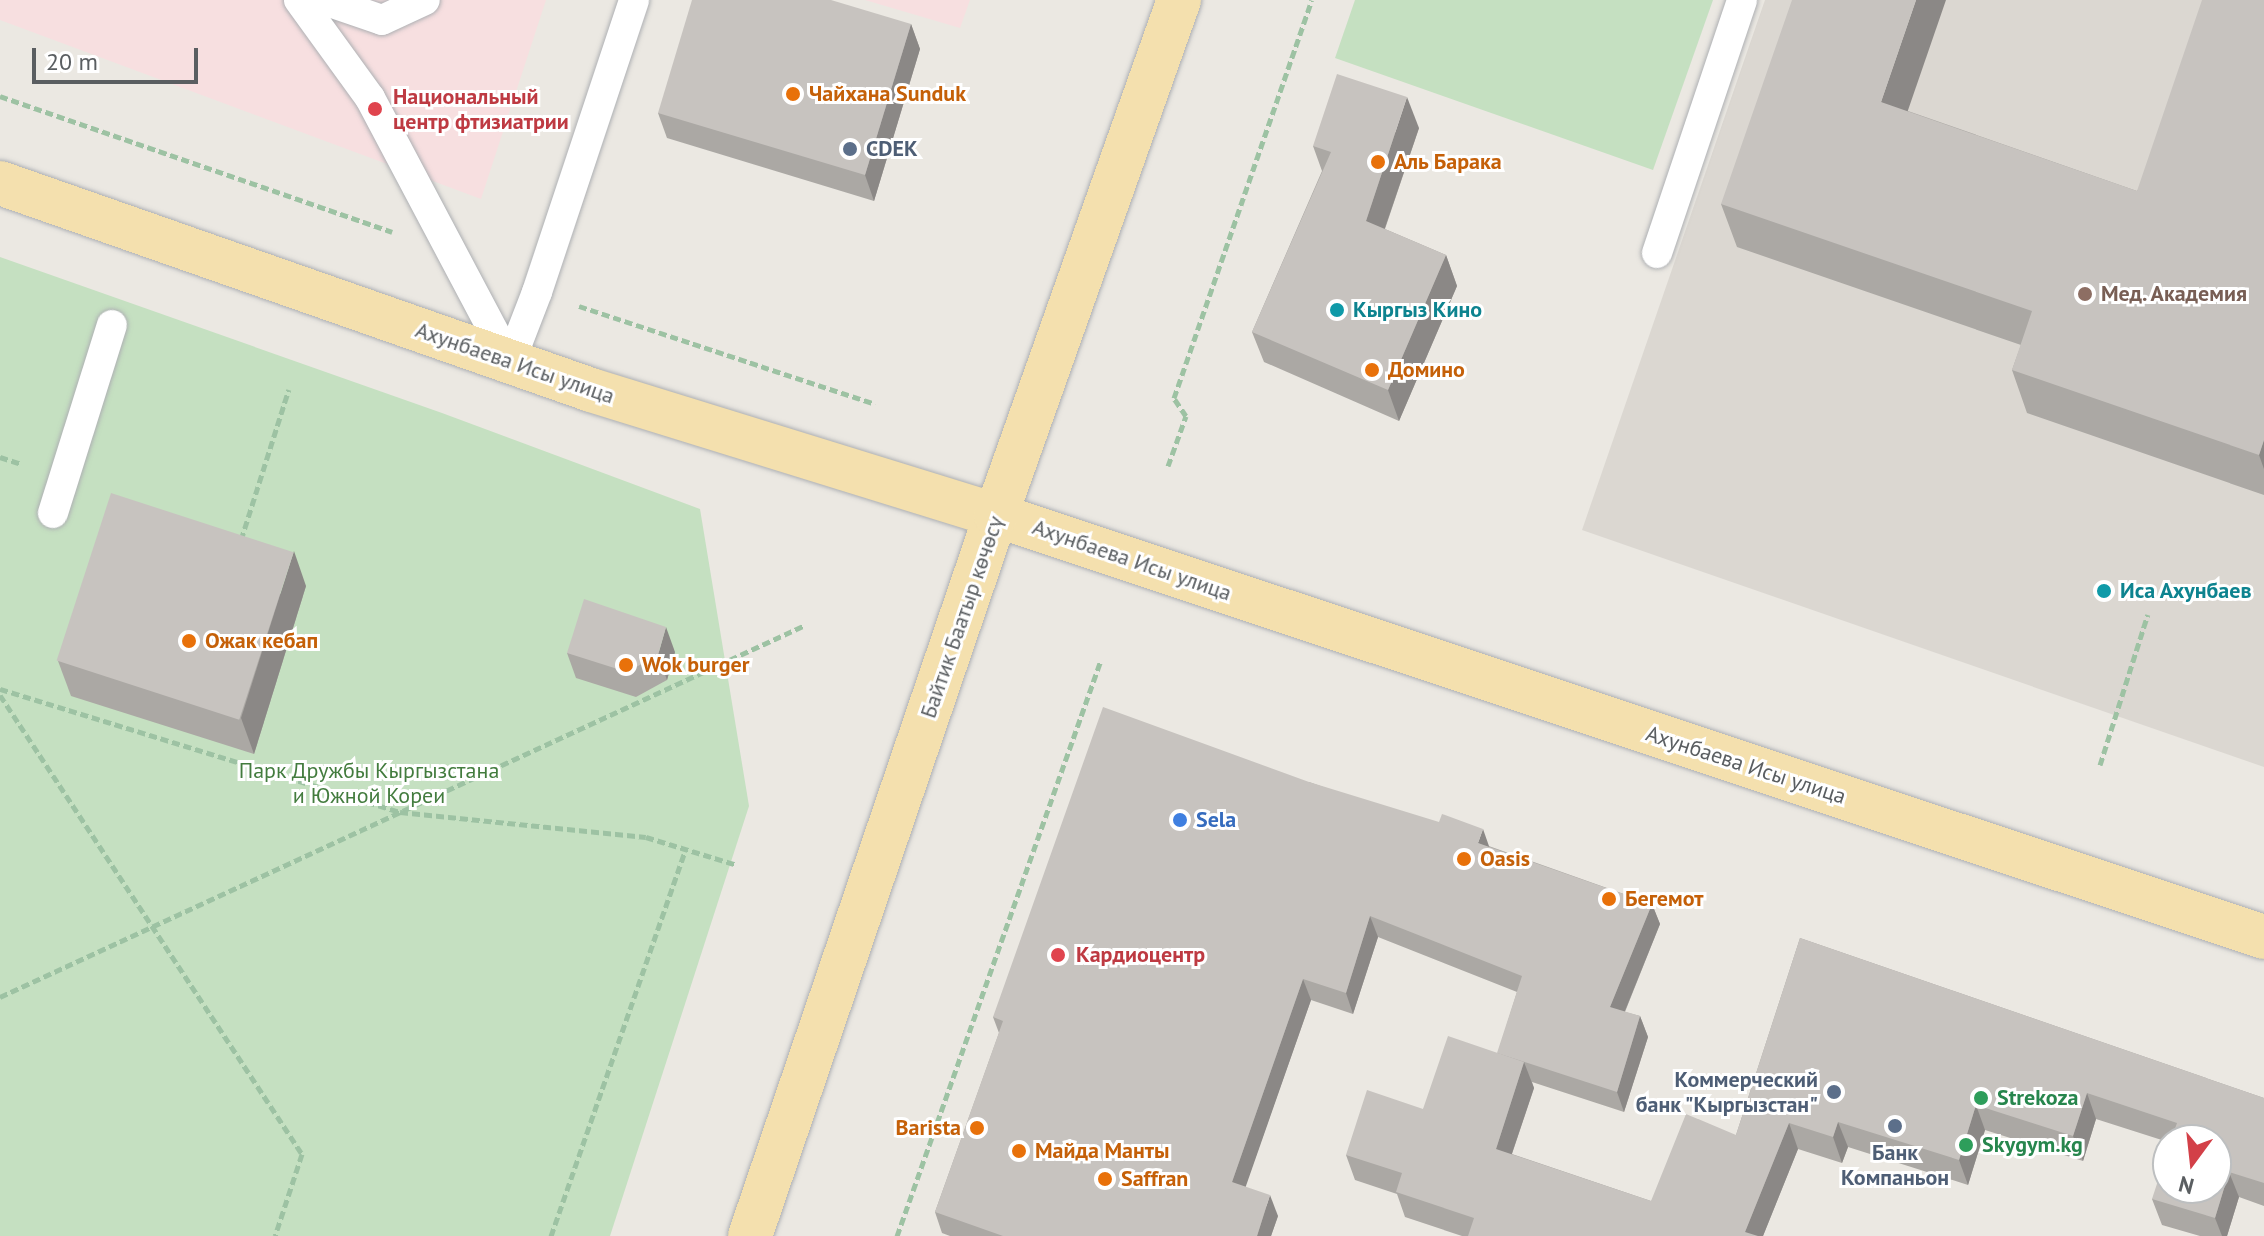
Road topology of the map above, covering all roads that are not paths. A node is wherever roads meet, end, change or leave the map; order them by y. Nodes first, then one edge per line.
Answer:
1 (299, 0) edge
2 (324, 0) edge
3 (425, 0) edge
4 (634, 0) edge
5 (1179, 0) edge
6 (1742, 0) edge
7 (0, 183) edge
8 (1657, 253) dead end
9 (112, 325) dead end
10 (510, 362) junction
11 (53, 513) dead end
12 (996, 515) junction
13 (2264, 937) edge
14 (750, 1236) edge

1 - 10 lane
2 - 3 lane
4 - 10 lane
5 - 12 main road, Байтик Баатыр көчөсү
6 - 8 lane
7 - 10 main road, Ахунбаева Исы улица
9 - 11 lane
10 - 12 main road, Ахунбаева Исы улица
12 - 13 main road, Ахунбаева Исы улица
12 - 14 main road, Байтик Баатыр көчөсү

